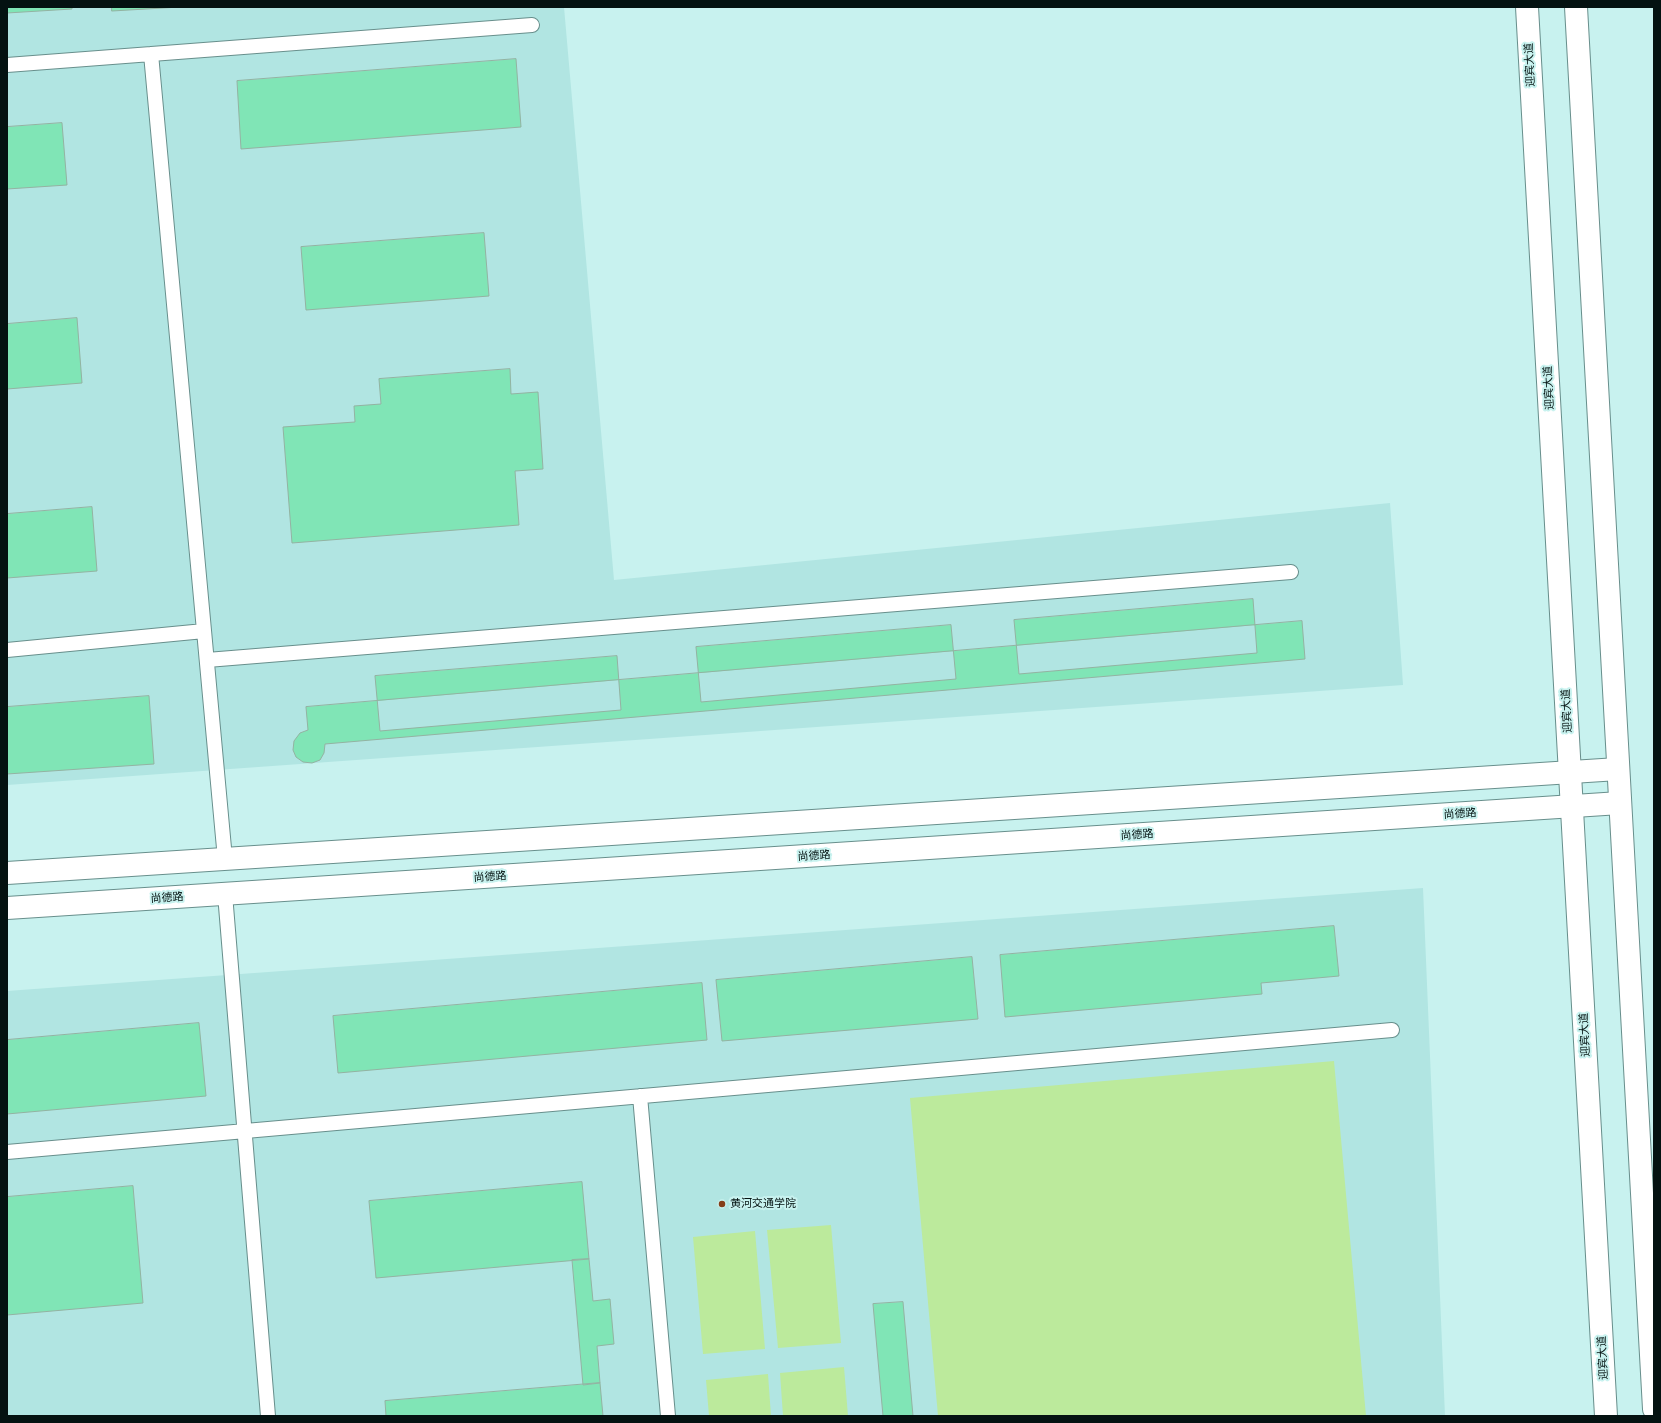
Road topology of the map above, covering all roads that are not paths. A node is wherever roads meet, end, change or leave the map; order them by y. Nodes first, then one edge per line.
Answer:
1 (1527, 7) edge
2 (1576, 7) edge
3 (532, 25) dead end
4 (151, 54) junction
5 (7, 65) edge
6 (1291, 572) dead end
7 (204, 631) junction
8 (7, 650) edge
9 (207, 660) junction
10 (1618, 769) junction
11 (1570, 772) junction
12 (1620, 803) junction
13 (1572, 806) junction
14 (225, 859) junction
15 (7, 873) edge
16 (225, 894) junction
17 (7, 908) edge
18 (1392, 1030) dead end
19 (640, 1096) junction
20 (244, 1131) junction
21 (7, 1152) edge
22 (1654, 1409) edge
23 (268, 1416) edge
24 (668, 1416) edge
25 (1606, 1416) edge

1 - 11 main road, 迎宾大道
2 - 10 main road
3 - 4 lane
4 - 5 lane
4 - 7 lane
6 - 9 lane
7 - 8 lane
7 - 9 lane
9 - 14 lane
10 - 11 main road
10 - 12 main road
11 - 13 main road, 迎宾大道
11 - 14 main road
12 - 13 main road, 尚德路
12 - 22 main road
13 - 16 main road, 尚德路
13 - 25 main road, 迎宾大道
14 - 15 main road
16 - 17 main road, 尚德路
16 - 20 lane
18 - 19 lane
19 - 20 lane
19 - 24 lane
20 - 21 lane
20 - 23 lane

